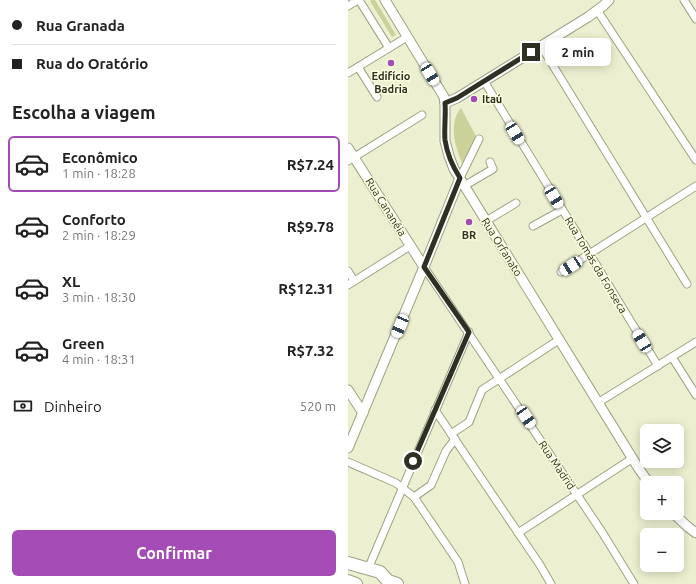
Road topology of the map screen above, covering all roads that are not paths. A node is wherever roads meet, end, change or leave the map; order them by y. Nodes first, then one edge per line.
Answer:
1 (359, 0) edge
2 (385, 0) edge
3 (609, 0) edge
4 (684, 0) edge
5 (348, 6) edge
6 (598, 10) junction
7 (696, 19) edge
8 (407, 37) junction
9 (541, 46) junction
10 (389, 48) junction
11 (358, 67) junction
12 (348, 73) edge
13 (484, 81) junction
14 (377, 97) dead end
15 (445, 103) junction
16 (422, 115) dead end
17 (478, 139) dead end
18 (348, 148) edge
19 (351, 159) edge
20 (696, 160) edge
21 (490, 162) dead end
22 (462, 182) junction
23 (696, 186) edge
24 (516, 203) dead end
25 (562, 210) junction
26 (646, 218) junction
27 (486, 221) junction
28 (534, 226) dead end
29 (410, 246) junction
30 (589, 254) junction
31 (424, 267) junction
32 (348, 271) edge
33 (561, 272) dead end
34 (351, 283) edge
35 (687, 284) dead end
36 (469, 332) junction
37 (696, 342) edge
38 (554, 343) dead end
39 (672, 357) junction
40 (658, 366) junction
41 (500, 378) junction
42 (349, 393) edge
43 (696, 395) edge
44 (599, 402) junction
45 (435, 410) junction
46 (363, 413) junction
47 (453, 437) junction
48 (348, 448) edge
49 (633, 458) junction
50 (348, 462) edge
51 (645, 476) edge
52 (402, 487) junction
53 (577, 494) junction
54 (414, 497) junction
55 (680, 520) edge
56 (518, 533) junction
57 (696, 533) edge
58 (348, 563) edge
59 (368, 569) junction
60 (348, 570) edge
61 (348, 581) edge
62 (393, 582) edge
63 (356, 584) edge
64 (465, 584) edge
65 (551, 584) edge
66 (634, 584) edge

1 - 5 street
1 - 10 street
2 - 8 main road, Rua Orfanato
3 - 6 main road
4 - 7 street
6 - 9 main road
6 - 20 street
8 - 10 street
8 - 15 main road, Rua Orfanato
9 - 13 main road
9 - 26 street
10 - 11 street
11 - 12 street
11 - 14 street
13 - 15 main road
13 - 25 street, Rua Tomás da Fonseca
15 - 22 main road, Rua Orfanato
16 - 19 street
17 - 22 street
18 - 19 main road, Rua Cananéia
19 - 29 main road, Rua Cananéia
21 - 22 street
22 - 27 main road, Rua Orfanato
22 - 31 main road
23 - 26 street
24 - 27 street
25 - 28 street
25 - 30 street, Rua Tomás da Fonseca
26 - 30 street
26 - 35 street
27 - 44 main road, Rua Orfanato
29 - 31 main road, Rua Cananéia
29 - 34 street
30 - 33 street
30 - 40 street, Rua Tomás da Fonseca
31 - 36 street, Rua Madrid
31 - 46 main road
32 - 34 street
36 - 41 street, Rua Madrid
36 - 45 street
37 - 39 street
38 - 41 street
39 - 40 street
39 - 43 street
40 - 44 street
41 - 47 street
41 - 53 street, Rua Madrid
42 - 46 main road
44 - 49 main road, Rua Orfanato
45 - 47 street
45 - 52 street
46 - 48 main road
47 - 54 street
47 - 56 street
49 - 51 main road, Rua Orfanato
49 - 53 street
50 - 52 street
52 - 54 street
52 - 59 street
53 - 56 street
53 - 66 street, Rua Madrid
54 - 64 street
55 - 57 main road
56 - 65 street
58 - 59 highway
59 - 62 highway
60 - 62 highway
61 - 63 highway

